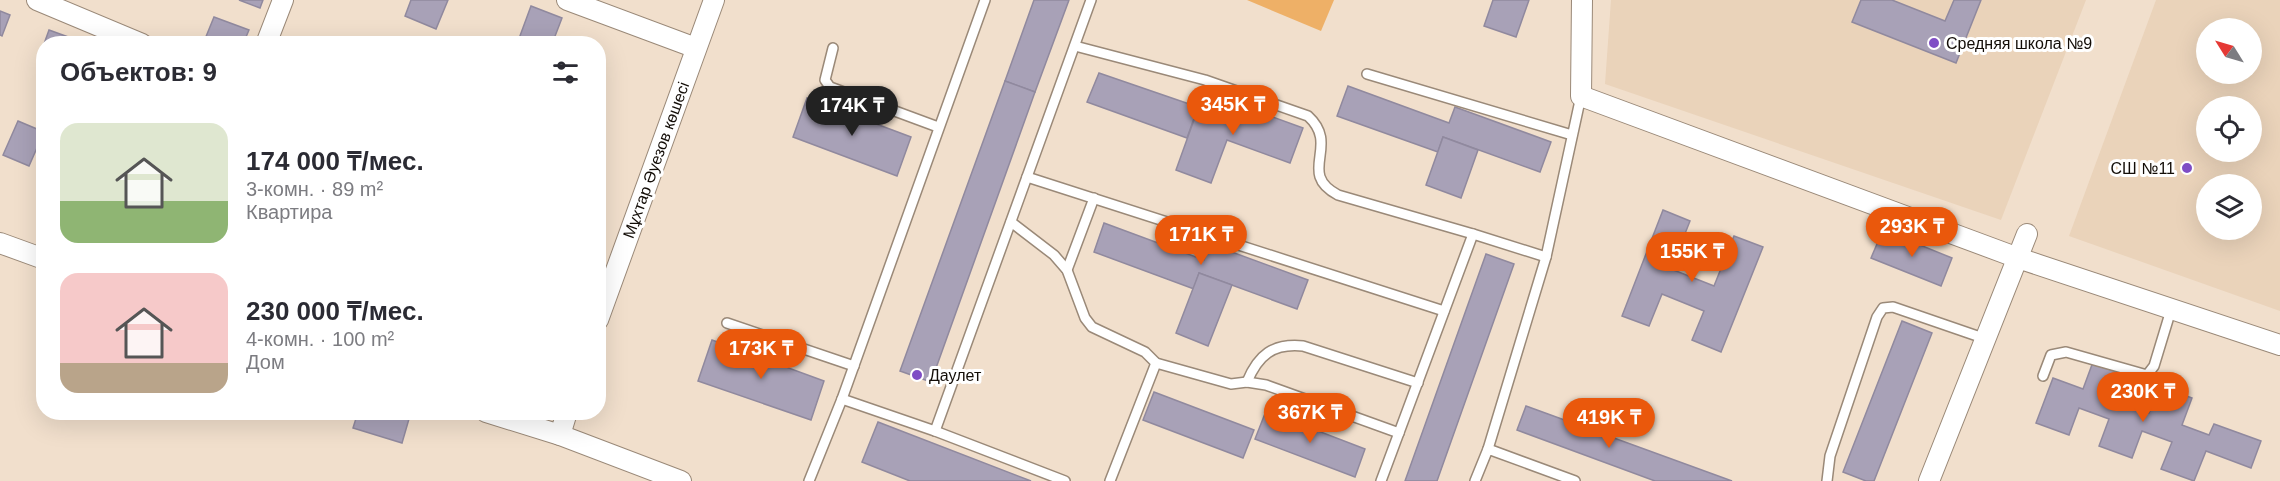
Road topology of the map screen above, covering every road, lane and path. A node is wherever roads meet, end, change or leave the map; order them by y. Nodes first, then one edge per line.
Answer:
1 (37, 0) edge
2 (283, 0) edge
3 (567, 0) edge
4 (714, 0) edge
5 (985, 0) edge
6 (1091, 0) edge
7 (1582, 0) edge
8 (123, 36) edge
9 (269, 36) edge
10 (1075, 46) junction
11 (696, 48) junction
12 (833, 48) dead end
13 (1367, 74) dead end
14 (1581, 96) junction
15 (939, 127) junction
16 (1572, 135) junction
17 (1027, 177) junction
18 (1094, 198) junction
19 (1011, 222) junction
20 (1473, 234) junction
21 (2027, 234) dead end
22 (0, 243) edge
23 (36, 256) edge
24 (1546, 257) junction
25 (2018, 258) junction
26 (1067, 270) junction
27 (606, 298) edge
28 (2171, 310) junction
29 (1444, 311) junction
30 (727, 323) dead end
31 (1986, 339) junction
32 (2280, 345) edge
33 (1156, 363) junction
34 (854, 366) junction
35 (2043, 376) dead end
36 (1247, 382) junction
37 (1418, 383) junction
38 (842, 399) junction
39 (512, 420) edge
40 (565, 420) edge
41 (935, 430) junction
42 (1399, 433) junction
43 (560, 435) junction
44 (1488, 449) junction
45 (681, 481) edge
46 (809, 481) edge
47 (1065, 481) edge
48 (1110, 481) edge
49 (1381, 481) edge
50 (1475, 481) edge
51 (1575, 481) edge
52 (1827, 481) edge
53 (1929, 481) edge

1 - 8 street
2 - 9 street
3 - 11 street
4 - 11 street, Мұхтар Әуезов көшесі
5 - 15 lane
6 - 10 lane
7 - 14 street
10 - 17 lane
10 - 20 lane
11 - 27 street, Мұхтар Әуезов көшесі
12 - 15 lane
13 - 16 lane
14 - 16 lane
14 - 25 street
15 - 34 lane
16 - 24 lane
17 - 18 lane
17 - 19 lane
18 - 26 lane
18 - 29 lane
19 - 26 lane
19 - 41 lane
20 - 24 lane
20 - 29 lane
21 - 25 street
22 - 23 street
24 - 44 lane
25 - 28 street
25 - 31 street
26 - 33 lane
28 - 32 street
28 - 35 lane
29 - 37 lane
30 - 34 lane
31 - 52 lane
31 - 53 street
33 - 36 lane
33 - 48 lane
34 - 38 lane
36 - 37 lane
36 - 42 lane
37 - 42 lane
38 - 41 lane
38 - 46 lane
39 - 43 street
40 - 43 street
41 - 47 lane
42 - 49 lane
43 - 45 street
44 - 50 lane
44 - 51 lane

